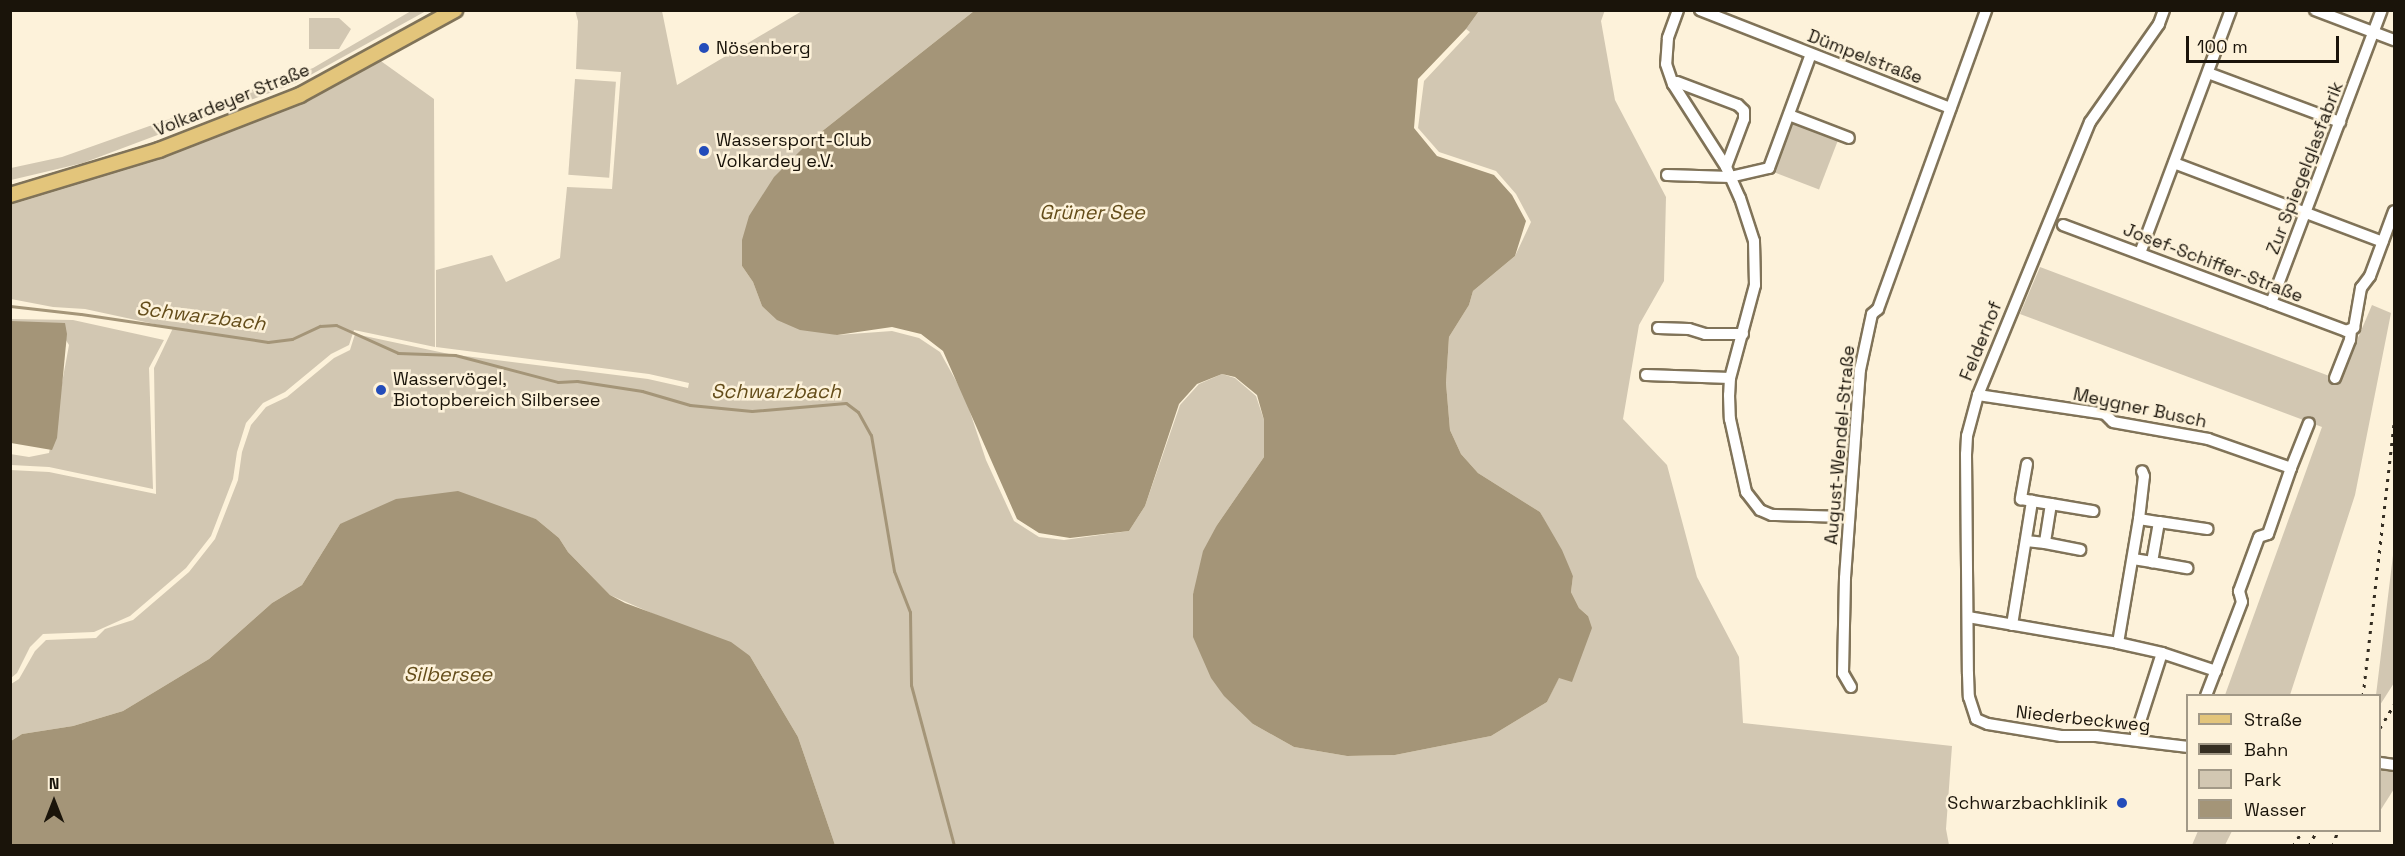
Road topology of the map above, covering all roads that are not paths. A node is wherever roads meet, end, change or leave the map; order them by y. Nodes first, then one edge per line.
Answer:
1 (455, 10) edge
2 (1678, 10) edge
3 (1700, 10) edge
4 (1986, 10) edge
5 (2164, 10) edge
6 (2232, 10) edge
7 (2315, 10) edge
8 (2382, 10) edge
9 (2373, 33) junction
10 (2394, 40) edge
11 (1811, 54) junction
12 (2208, 73) junction
13 (1673, 84) junction
14 (1950, 108) junction
15 (1789, 115) junction
16 (2340, 122) junction
17 (1849, 138) dead end
18 (2174, 163) junction
19 (1728, 172) junction
20 (1667, 175) dead end
21 (10, 195) edge
22 (2394, 211) edge
23 (2306, 214) junction
24 (2063, 225) dead end
25 (2383, 242) junction
26 (2140, 253) junction
27 (2271, 303) junction
28 (1658, 328) dead end
29 (2351, 331) junction
30 (1743, 334) junction
31 (1646, 375) dead end
32 (1730, 378) junction
33 (2335, 378) dead end
34 (1978, 394) junction
35 (2309, 423) dead end
36 (2027, 464) dead end
37 (2291, 468) junction
38 (2142, 471) dead end
39 (2032, 501) junction
40 (2051, 504) junction
41 (2093, 511) dead end
42 (1849, 517) junction
43 (2139, 519) junction
44 (2159, 522) junction
45 (2207, 530) dead end
46 (2026, 541) junction
47 (2045, 543) junction
48 (2080, 550) dead end
49 (2133, 559) junction
50 (2152, 562) junction
51 (2187, 568) dead end
52 (1968, 617) junction
53 (2012, 625) junction
54 (2118, 643) junction
55 (2163, 652) junction
56 (2216, 671) junction
57 (1851, 687) dead end
58 (2207, 694) edge
59 (1976, 719) joint
60 (2136, 734) dead end
61 (2186, 747) edge

1 - 21 main road, Volkardeyer Straße
2 - 13 street
3 - 11 street, Dümpelstraße
4 - 14 street, August-Wendel-Straße
5 - 34 street, Felderhof
6 - 12 street
7 - 9 street
8 - 9 street, Zur Spiegelglasfabrik
9 - 10 street
9 - 16 street, Zur Spiegelglasfabrik
11 - 14 street, Dümpelstraße
11 - 15 street
12 - 16 street
12 - 18 street
13 - 19 street
13 - 19 street
14 - 42 street, August-Wendel-Straße
15 - 17 street
15 - 19 street
16 - 23 street, Zur Spiegelglasfabrik
18 - 23 street
18 - 26 street
19 - 20 street
19 - 30 street
22 - 25 street
23 - 25 street
23 - 27 street, Zur Spiegelglasfabrik
24 - 26 street, Josef-Schiffer-Straße
25 - 29 street
26 - 27 street, Josef-Schiffer-Straße
27 - 29 street, Josef-Schiffer-Straße
28 - 30 street
29 - 33 street
30 - 32 street
31 - 32 street
32 - 42 street
34 - 37 street, Meygner Busch
34 - 52 street, Felderhof
35 - 37 street
36 - 39 street
37 - 56 street
38 - 43 street
39 - 40 street
39 - 46 street
40 - 41 street
40 - 47 street
42 - 57 street, August-Wendel-Straße
43 - 44 street
43 - 49 street
44 - 45 street
44 - 50 street
46 - 47 street
46 - 53 street
47 - 48 street
49 - 50 street
49 - 54 street
50 - 51 street
52 - 53 street
52 - 59 street, Felderhof
53 - 54 street
54 - 55 street
55 - 56 street
55 - 60 street
56 - 58 street
59 - 61 street, Niederbeckweg

